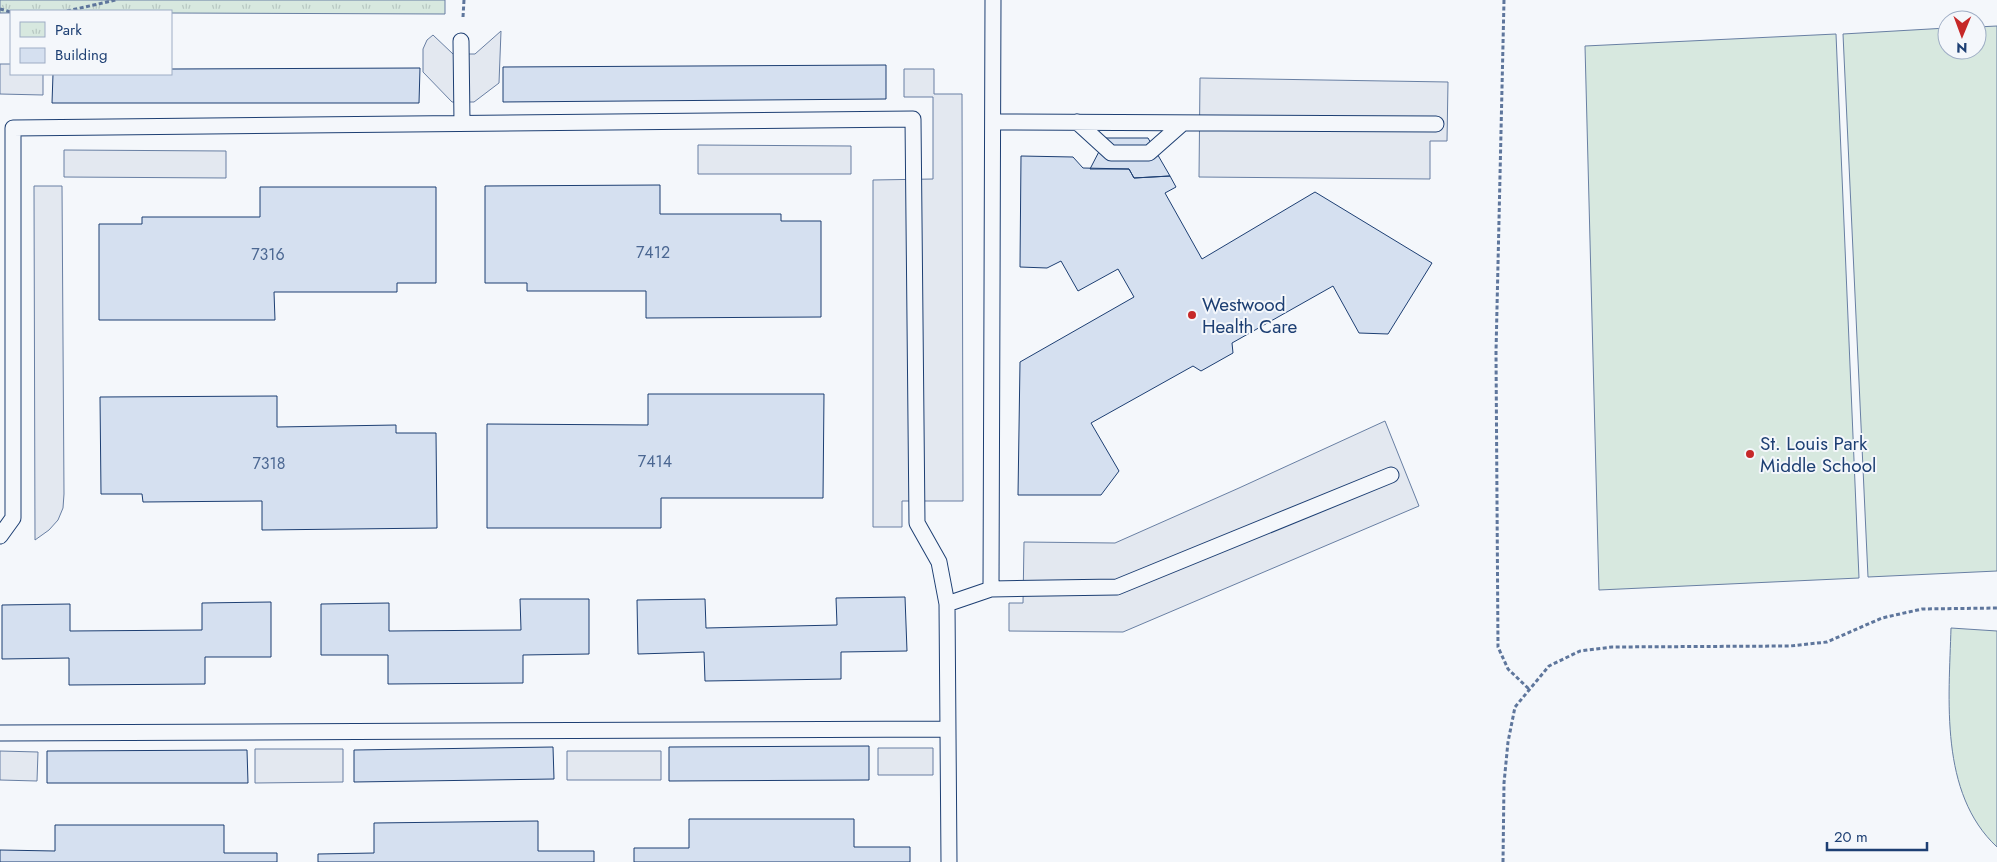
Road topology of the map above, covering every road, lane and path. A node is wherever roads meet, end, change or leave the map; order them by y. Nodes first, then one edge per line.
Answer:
1 (116, 0) edge
2 (994, 0) edge
3 (1504, 0) edge
4 (71, 10) edge
5 (461, 41) dead end
6 (993, 122) junction
7 (1077, 122) junction
8 (462, 123) junction
9 (1183, 123) junction
10 (1436, 124) dead end
11 (6, 202) edge
12 (1391, 475) dead end
13 (0, 536) edge
14 (992, 589) junction
15 (947, 604) junction
16 (1997, 608) edge
17 (1529, 688) junction
18 (948, 729) junction
19 (0, 733) edge
20 (949, 862) edge
21 (1503, 862) edge

1 - 4 path
2 - 6 lane
3 - 17 path
5 - 8 lane
6 - 7 lane
6 - 14 lane
7 - 9 lane
7 - 9 lane
8 - 11 lane
8 - 15 lane
9 - 10 lane
11 - 13 lane
12 - 14 lane
14 - 15 lane
15 - 18 lane
16 - 17 path
17 - 21 path
18 - 19 lane
18 - 20 lane

